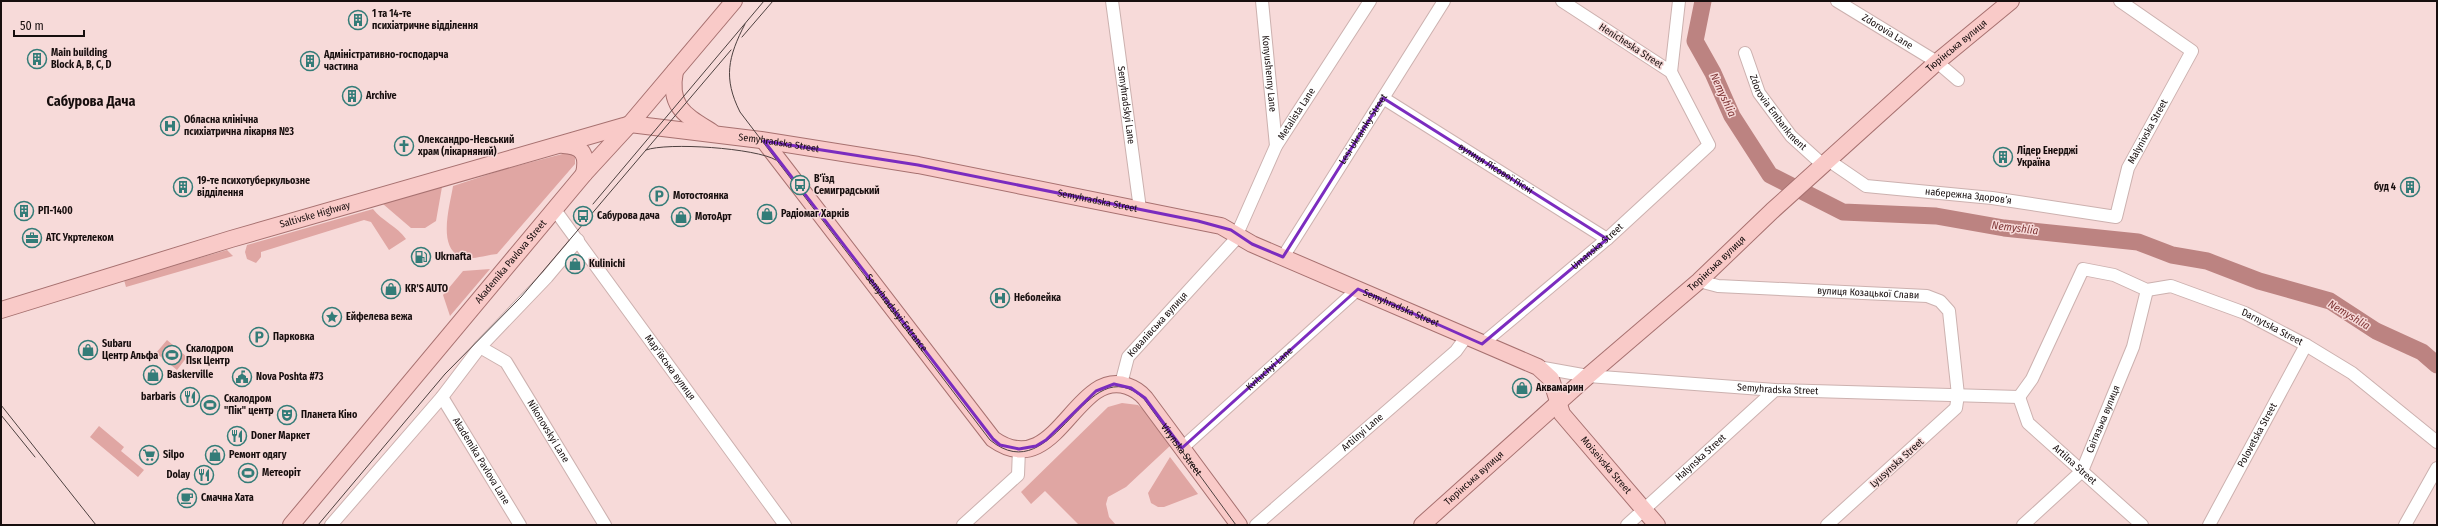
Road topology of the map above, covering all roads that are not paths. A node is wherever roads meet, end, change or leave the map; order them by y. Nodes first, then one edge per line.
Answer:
1 (734, 1) edge
2 (1112, 1) edge
3 (1262, 1) edge
4 (1370, 1) edge
5 (1444, 1) edge
6 (1562, 1) edge
7 (1678, 1) edge
8 (1837, 1) edge
9 (2011, 1) edge
10 (2120, 1) edge
11 (1744, 53) dead end
12 (1937, 62) junction
13 (675, 71) junction
14 (1671, 72) junction
15 (1958, 80) dead end
16 (1383, 98) junction
17 (630, 124) junction
18 (715, 134) junction
19 (764, 141) junction
20 (561, 145) junction
21 (1709, 145) joint
22 (1276, 146) junction
23 (1822, 166) junction
24 (584, 174) junction
25 (1140, 209) junction
26 (555, 210) junction
27 (2116, 217) joint
28 (1238, 234) junction
29 (1607, 239) junction
30 (578, 240) junction
31 (1283, 257) junction
32 (1698, 281) junction
33 (1358, 289) junction
34 (2147, 290) junction
35 (1, 310) edge
36 (1466, 337) junction
37 (1482, 344) junction
38 (2306, 345) junction
39 (480, 346) junction
40 (1538, 367) junction
41 (1588, 376) junction
42 (1121, 384) junction
43 (1775, 390) junction
44 (1958, 395) junction
45 (442, 397) junction
46 (2019, 397) junction
47 (1559, 403) junction
48 (2437, 442) edge
49 (1182, 448) junction
50 (1020, 450) junction
51 (2437, 468) edge
52 (2082, 470) junction
53 (1644, 510) junction
54 (291, 525) edge
55 (331, 525) edge
56 (520, 525) edge
57 (605, 525) edge
58 (785, 525) edge
59 (963, 525) edge
60 (1239, 525) edge
61 (1256, 525) edge
62 (1422, 525) edge
63 (1627, 525) edge
64 (1657, 525) edge
65 (1827, 525) edge
66 (2023, 525) edge
67 (2142, 525) edge
68 (2209, 525) edge
69 (2404, 525) edge

1 - 13 main road, Akademika Pavlova Street
2 - 25 street, Semyhradskyi Lane
3 - 22 street, Konyushenny Lane
4 - 22 street, Metalista Lane
5 - 16 street, Lesi Ukrainky Street
6 - 14 street, Henicheska Street
7 - 14 street
8 - 12 street, Zdorovia Lane
9 - 12 main road, Тюрінська вулиця
10 - 27 street, Malynivska Street
11 - 23 street, Zdorovia Embankment
12 - 15 street, Zdorovia Lane
12 - 23 main road, Тюрінська вулиця
13 - 17 main road, Akademika Pavlova Street
13 - 18 main road
14 - 21 street, Henicheska Street
16 - 29 street, вулиця Лісової Пісні
16 - 31 street, Lesi Ukrainky Street
17 - 18 main road, Semyhradska Street
17 - 20 main road, Saltivske Highway
17 - 24 main road, Akademika Pavlova Street
18 - 19 main road, Semyhradska Street
19 - 25 main road, Semyhradska Street
19 - 50 main road, Semyhradskyi Entrance
20 - 24 main road
20 - 35 main road, Saltivske Highway
21 - 29 street, Umanska Street
22 - 28 street, Metalista Lane
23 - 27 street, набережна Здоров’я
23 - 32 main road, Тюрінська вулиця
24 - 26 main road, Akademika Pavlova Street
25 - 28 main road, Semyhradska Street
26 - 30 street, Мар'ївська вулиця
26 - 54 main road, Akademika Pavlova Street
28 - 31 main road, Semyhradska Street
28 - 42 street, Ковалівська вулиця
29 - 37 street, Umanska Street
30 - 39 street
30 - 58 street, Мар'ївська вулиця
31 - 33 main road, Semyhradska Street
32 - 41 main road, Тюрінська вулиця
32 - 44 street, вулиця Козацької Слави
33 - 36 main road, Semyhradska Street
33 - 49 street, Kvituchyi Lane
34 - 38 street, Darnytska Street
34 - 46 street
34 - 52 street, Світязька вулиця
36 - 37 main road, Semyhradska Street
36 - 61 street, Artilnyi Lane
37 - 40 main road, Semyhradska Street
38 - 48 street, Darnytska Street
38 - 68 street, Polovetska Street
39 - 45 street
39 - 57 street, Nikonovskyi Lane
40 - 41 street, Semyhradska Street
40 - 47 main road, Semyhradska Street
41 - 43 street, Semyhradska Street
41 - 47 main road, Тюрінська вулиця
42 - 49 main road, Virynska Street
42 - 50 main road
43 - 44 street, Semyhradska Street
43 - 53 street, Halynska Street
44 - 46 street, Semyhradska Street
44 - 65 street, Lyusynska Street
45 - 55 street
45 - 56 street, Akademika Pavlova Lane
46 - 52 street, Artilna Street
47 - 53 main road, Moiseivska Street
47 - 62 main road, Тюрінська вулиця
49 - 60 main road, Virynska Street
50 - 59 street
51 - 69 street
52 - 66 street, Світязька вулиця
52 - 67 street, Artilna Street
53 - 63 street, Halynska Street
53 - 64 main road, Moiseivska Street

